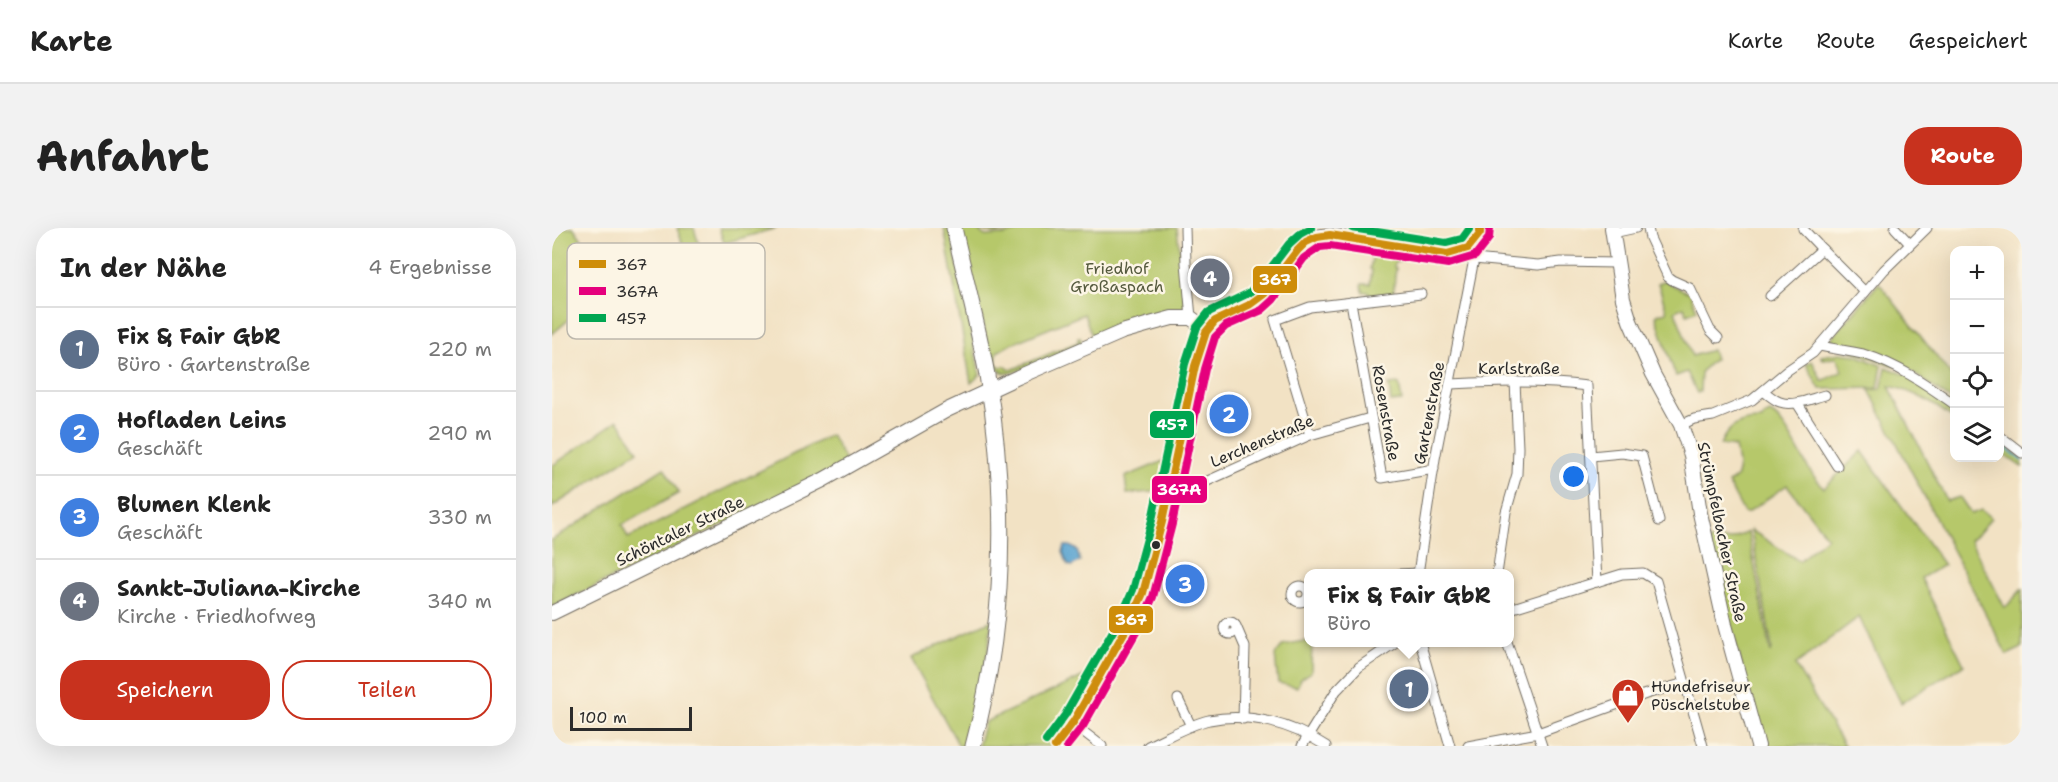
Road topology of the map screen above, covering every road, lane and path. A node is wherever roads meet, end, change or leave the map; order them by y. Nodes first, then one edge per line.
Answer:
1 (954, 228) edge
2 (1185, 228) edge
3 (1480, 228) edge
4 (1636, 228) edge
5 (1648, 228) edge
6 (1895, 228) edge
7 (1927, 228) edge
8 (1803, 229) edge
9 (1612, 231) edge
10 (1321, 232) edge
11 (1910, 244) junction
12 (1822, 249) junction
13 (1471, 254) junction
14 (1616, 264) junction
15 (1865, 292) junction
16 (1420, 294) dead end
17 (1770, 296) dead end
18 (1351, 302) junction
19 (1191, 318) junction
20 (1206, 329) junction
21 (1718, 338) dead end
22 (1820, 346) junction
23 (982, 352) junction
24 (1018, 377) junction
25 (1515, 381) junction
26 (1450, 384) junction
27 (989, 390) junction
28 (1763, 391) junction
29 (1825, 395) dead end
30 (1950, 401) edge
31 (1797, 403) junction
32 (1370, 418) junction
33 (1681, 425) junction
34 (1310, 435) junction
35 (2004, 439) edge
36 (2022, 453) edge
37 (1591, 456) junction
38 (1837, 466) dead end
39 (1434, 469) junction
40 (1167, 492) junction
41 (1659, 521) dead end
42 (1419, 569) edge
43 (1497, 569) edge
44 (1597, 582) junction
45 (1514, 607) edge
46 (552, 613) edge
47 (1236, 626) dead end
48 (1389, 647) edge
49 (1421, 647) edge
50 (1509, 647) edge
51 (1684, 683) junction
52 (1178, 699) dead end
53 (1243, 718) junction
54 (1072, 723) junction
55 (1191, 726) junction
56 (1538, 733) junction
57 (1308, 736) junction
58 (973, 746) edge
59 (1055, 746) edge
60 (1062, 746) edge
61 (1102, 746) edge
62 (1149, 746) edge
63 (1302, 746) edge
64 (1326, 746) edge
65 (1450, 746) edge
66 (1468, 746) edge
67 (1542, 746) edge
68 (1703, 746) edge
69 (1758, 746) edge

1 - 23 main road
2 - 19 street
3 - 13 street
4 - 9 street
5 - 21 street
6 - 11 street
7 - 11 street
8 - 12 street
9 - 14 street, Strümpfelbacher Straße
10 - 13 street
10 - 20 street
11 - 15 street
12 - 15 street
12 - 17 street
13 - 14 street
13 - 26 street, Gartenstraße
14 - 33 street, Strümpfelbacher Straße
15 - 22 street
16 - 18 street
18 - 32 street, Rosenstraße
18 - 34 street
19 - 20 street
19 - 24 street
20 - 40 street
22 - 28 street
22 - 30 street
23 - 24 street
23 - 27 main road
24 - 27 street
25 - 26 street, Karlstraße
25 - 37 street, Karlstraße
25 - 43 street
26 - 39 street, Gartenstraße
27 - 46 street, Schöntaler Straße
27 - 58 main road
28 - 31 street
28 - 33 street
29 - 31 street
31 - 38 street
32 - 34 street, Lerchenstraße
32 - 39 street, Rosenstraße
33 - 69 street, Strümpfelbacher Straße
34 - 40 street, Lerchenstraße
35 - 36 street
37 - 41 street
37 - 44 street
39 - 42 street, Gartenstraße
40 - 54 street
44 - 45 street
44 - 51 street
47 - 53 street
48 - 57 street
49 - 65 street
50 - 56 street
51 - 56 street
51 - 68 street
52 - 55 street
53 - 55 street
53 - 57 street
54 - 59 street
54 - 60 street
54 - 61 street
55 - 62 street
56 - 66 street
56 - 67 street
57 - 63 street
57 - 64 street

